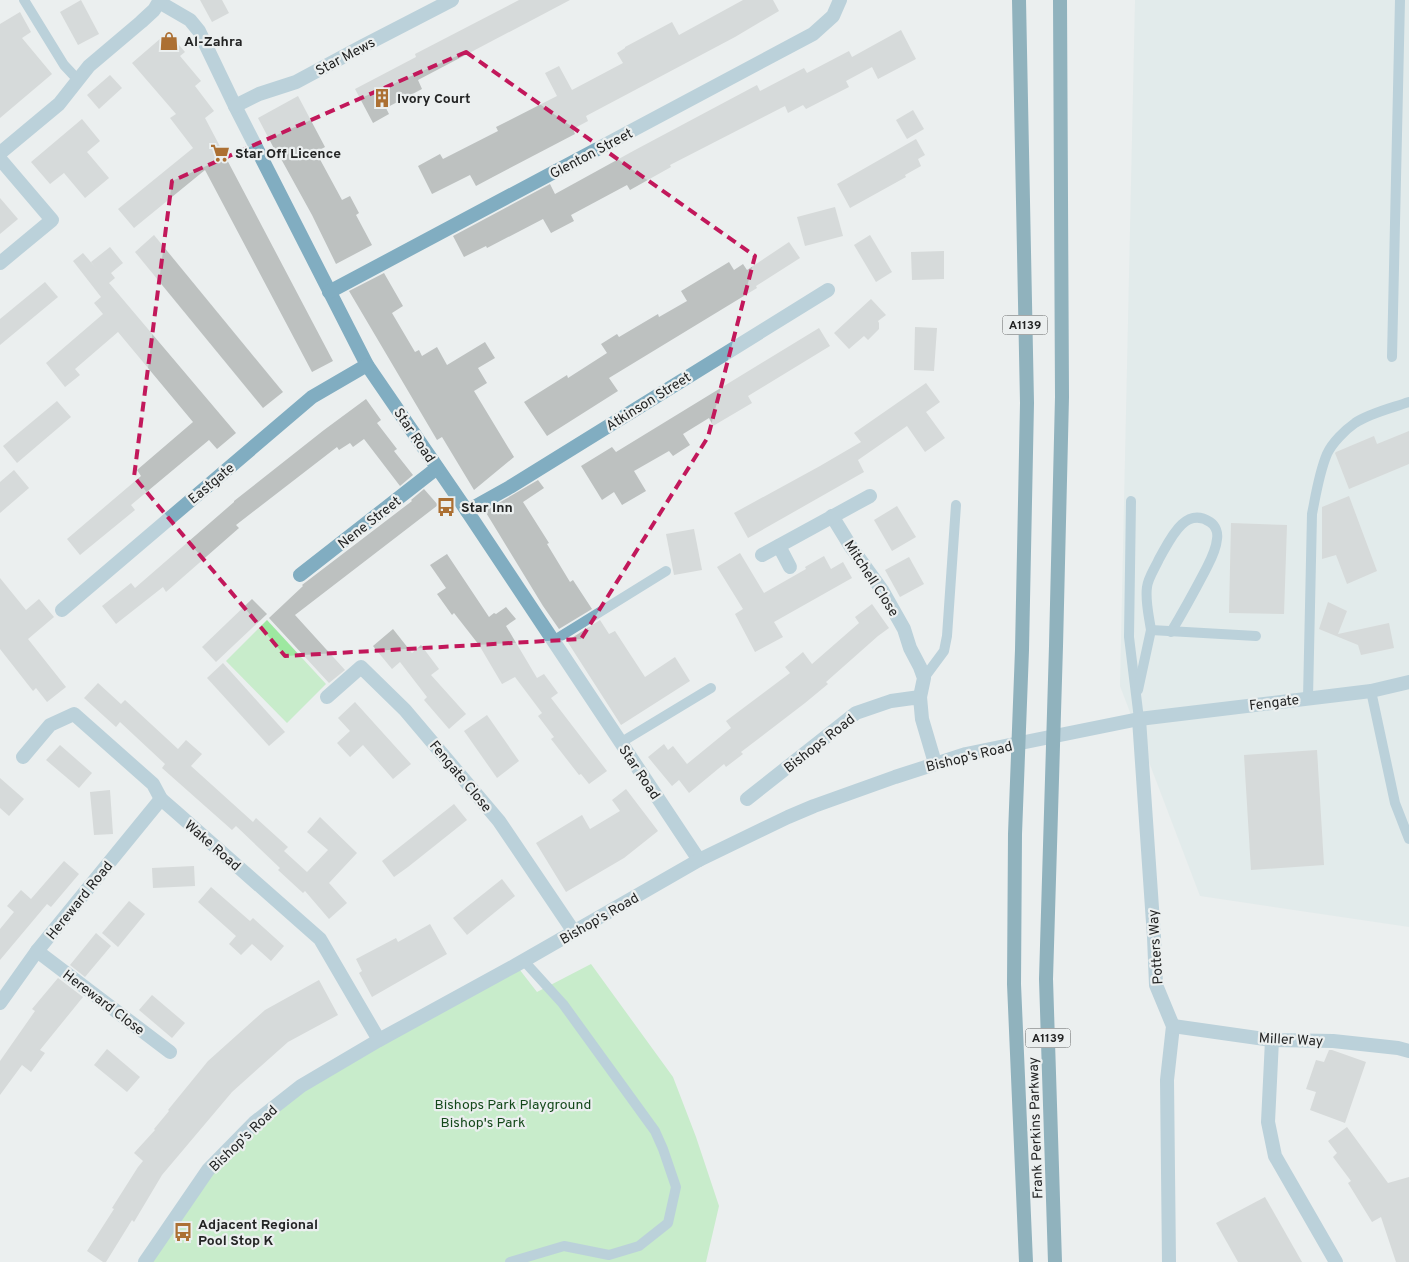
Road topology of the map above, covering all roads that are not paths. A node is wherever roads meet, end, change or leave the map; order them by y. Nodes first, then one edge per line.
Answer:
1 (24, 0) edge
2 (452, 0) edge
3 (840, 0) edge
4 (1019, 0) edge
5 (1060, 0) edge
6 (1400, 0) edge
7 (160, 1) edge
8 (78, 80) junction
9 (235, 106) junction
10 (0, 153) edge
11 (0, 159) edge
12 (0, 262) edge
13 (828, 290) dead end
14 (329, 292) junction
15 (1392, 357) dead end
16 (367, 365) junction
17 (1409, 402) edge
18 (437, 468) junction
19 (870, 496) dead end
20 (1132, 501) dead end
21 (956, 505) dead end
22 (467, 511) junction
23 (832, 516) junction
24 (779, 546) junction
25 (762, 555) dead end
26 (790, 567) dead end
27 (666, 571) dead end
28 (300, 575) dead end
29 (62, 610) dead end
30 (1151, 630) junction
31 (1171, 632) junction
32 (1256, 636) dead end
33 (553, 641) junction
34 (924, 678) junction
35 (1409, 682) edge
36 (711, 688) dead end
37 (1371, 691) junction
38 (327, 697) dead end
39 (920, 697) junction
40 (1136, 698) junction
41 (1308, 698) junction
42 (1139, 719) junction
43 (620, 742) junction
44 (23, 757) dead end
45 (935, 763) junction
46 (161, 798) junction
47 (747, 799) dead end
48 (1409, 839) edge
49 (699, 860) junction
50 (574, 932) junction
51 (37, 951) junction
52 (524, 961) junction
53 (0, 1003) edge
54 (1173, 1026) junction
55 (378, 1040) junction
56 (1272, 1040) junction
57 (1409, 1051) edge
58 (170, 1052) dead end
59 (145, 1262) edge
60 (510, 1262) edge
61 (1026, 1262) edge
62 (1055, 1262) edge
63 (1169, 1262) edge
64 (1336, 1262) edge

1 - 8 lane
2 - 9 street, Star Mews
3 - 14 street, Glenton Street
4 - 61 highway, Frank Perkins Parkway / A1139
5 - 62 highway, Frank Perkins Parkway / A1139
6 - 15 lane
7 - 8 street
7 - 9 street, Star Road
8 - 10 street
9 - 14 street, Star Road
11 - 12 street
13 - 22 street, Atkinson Street
14 - 16 street, Star Road
16 - 18 street, Star Road
16 - 29 street, Eastgate
17 - 41 lane
18 - 22 street, Star Road
18 - 28 street, Nene Street
19 - 23 street
20 - 40 lane
21 - 34 lane
22 - 33 street, Star Road
23 - 24 street
23 - 34 street, Mitchell Close
24 - 25 street
24 - 26 street
27 - 33 lane
30 - 31 lane
30 - 31 lane
30 - 40 lane
31 - 32 lane
33 - 43 street, Star Road
34 - 39 street
35 - 37 street, Fengate
36 - 43 lane
37 - 41 street, Fengate
37 - 48 lane
38 - 50 street, Fengate Close
39 - 45 street
39 - 47 street, Bishops Road
40 - 42 lane
41 - 42 street, Fengate
42 - 45 street, Bishop's Road
42 - 54 street, Potters Way
43 - 49 street, Star Road
44 - 46 street, Wake Road
45 - 49 street, Bishop's Road
46 - 51 street, Hereward Road
46 - 55 street, Wake Road
49 - 50 street, Bishop's Road
50 - 52 street, Bishop's Road
51 - 53 street, Hereward Road
51 - 58 street, Hereward Close
52 - 55 street, Bishop's Road
52 - 60 lane
54 - 56 street, Miller Way
54 - 63 street, Potters Way
55 - 59 street, Bishop's Road
56 - 57 street, Miller Way
56 - 64 street

